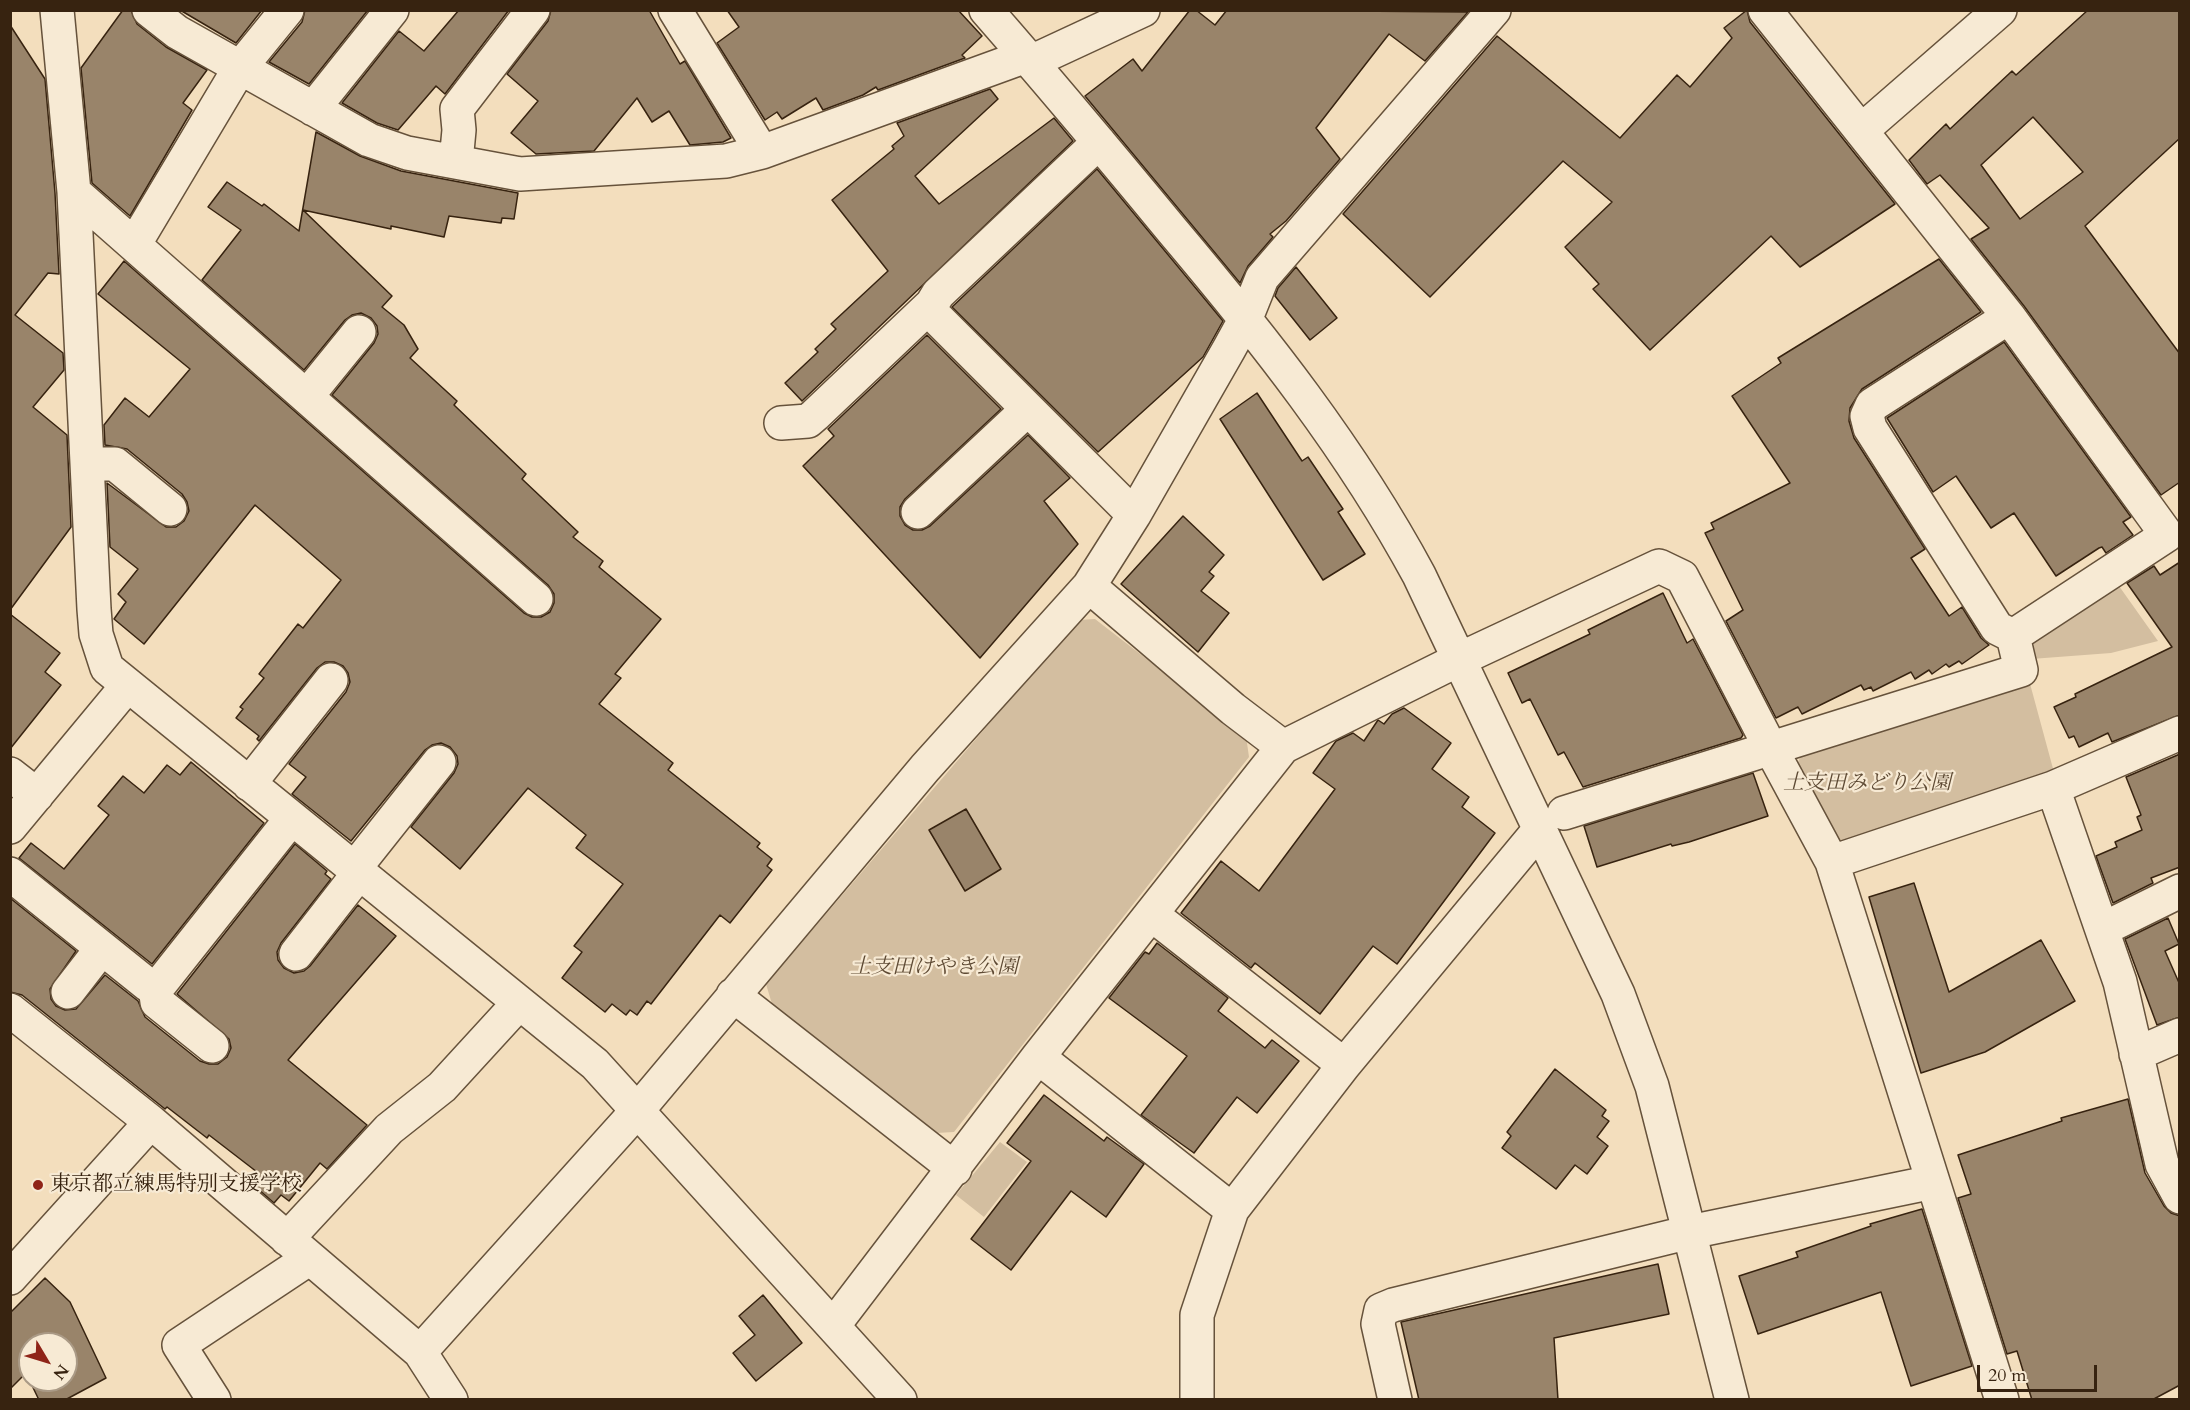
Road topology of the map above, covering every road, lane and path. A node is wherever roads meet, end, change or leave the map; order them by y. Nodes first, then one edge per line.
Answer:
1 (57, 10) edge
2 (149, 10) edge
3 (286, 10) edge
4 (392, 10) edge
5 (533, 10) edge
6 (675, 10) edge
7 (986, 10) edge
8 (1143, 10) edge
9 (1494, 10) edge
10 (1765, 10) edge
11 (2000, 10) edge
12 (1029, 59) junction
13 (239, 69) junction
14 (313, 109) junction
15 (1861, 132) junction
16 (1099, 142) junction
17 (762, 152) junction
18 (456, 162) junction
19 (74, 192) junction
20 (134, 244) junction
21 (932, 304) junction
22 (2008, 317) junction
23 (1246, 318) junction
24 (359, 332) dead end
25 (307, 396) junction
26 (1028, 409) junction
27 (782, 423) dead end
28 (87, 464) junction
29 (170, 509) dead end
30 (918, 512) dead end
31 (1134, 515) junction
32 (2173, 531) edge
33 (1089, 586) junction
34 (536, 599) dead end
35 (2013, 636) junction
36 (1460, 659) junction
37 (331, 680) dead end
38 (128, 686) junction
39 (2180, 733) edge
40 (1282, 747) junction
41 (1770, 747) junction
42 (439, 762) dead end
43 (10, 774) edge
44 (249, 784) junction
45 (2053, 788) junction
46 (38, 795) junction
47 (291, 819) junction
48 (1552, 821) junction
49 (10, 827) edge
50 (1832, 862) junction
51 (357, 871) junction
52 (10, 874) edge
53 (2180, 891) edge
54 (1151, 914) junction
55 (2103, 929) junction
56 (102, 948) junction
57 (296, 954) dead end
58 (155, 987) junction
59 (68, 992) dead end
60 (733, 995) junction
61 (519, 1003) junction
62 (10, 1010) edge
63 (2180, 1035) edge
64 (212, 1046) dead end
65 (2136, 1054) junction
66 (1038, 1057) junction
67 (1344, 1065) junction
68 (637, 1111) junction
69 (151, 1122) junction
70 (2171, 1161) edge
71 (955, 1169) junction
72 (1933, 1182) junction
73 (2180, 1197) edge
74 (1232, 1210) junction
75 (1690, 1232) junction
76 (299, 1249) junction
77 (10, 1278) edge
78 (833, 1326) junction
79 (420, 1352) junction
80 (444, 1397) edge
81 (214, 1400) edge
82 (900, 1400) edge
83 (1197, 1400) edge
84 (1395, 1400) edge
85 (1732, 1400) edge
86 (2002, 1400) edge

1 - 19 street
2 - 13 street
3 - 13 street
4 - 14 street
5 - 18 street
6 - 17 street
7 - 12 street
8 - 12 street
9 - 23 street
10 - 15 street
11 - 15 street
12 - 16 street
12 - 17 street
13 - 14 street
13 - 20 street
14 - 18 street
15 - 22 street
16 - 21 street
16 - 23 street
17 - 18 street
19 - 20 street
19 - 28 street
20 - 25 street
21 - 26 street
21 - 27 street
22 - 32 street
22 - 35 street
23 - 31 street
23 - 36 street
24 - 25 street
25 - 34 street
26 - 30 street
26 - 31 street
28 - 29 street
28 - 38 street
31 - 33 street
32 - 35 street
33 - 40 street
33 - 60 street
35 - 41 street
36 - 40 street
36 - 41 street
36 - 48 street
37 - 44 street
38 - 44 street
38 - 46 street
39 - 45 street
40 - 54 street
41 - 48 street
41 - 50 street
42 - 51 street
43 - 46 street
44 - 47 street
45 - 50 street
45 - 55 street
46 - 49 street
47 - 51 street
47 - 58 street
48 - 67 street
48 - 75 street
50 - 72 street
51 - 57 street
51 - 61 street
52 - 56 street
53 - 55 street
54 - 66 street
54 - 67 street
55 - 65 street
56 - 58 street
56 - 59 street
58 - 64 street
60 - 68 street
60 - 71 street
61 - 68 street
61 - 76 street
62 - 69 street
63 - 65 street
65 - 70 street
66 - 71 street
66 - 74 street
67 - 74 street
68 - 78 street
68 - 79 street
69 - 76 street
69 - 77 street
70 - 73 street
71 - 78 street
72 - 75 street
72 - 86 street
74 - 83 street
75 - 84 street
75 - 85 street
76 - 79 street
76 - 81 street
78 - 82 street
79 - 80 street

